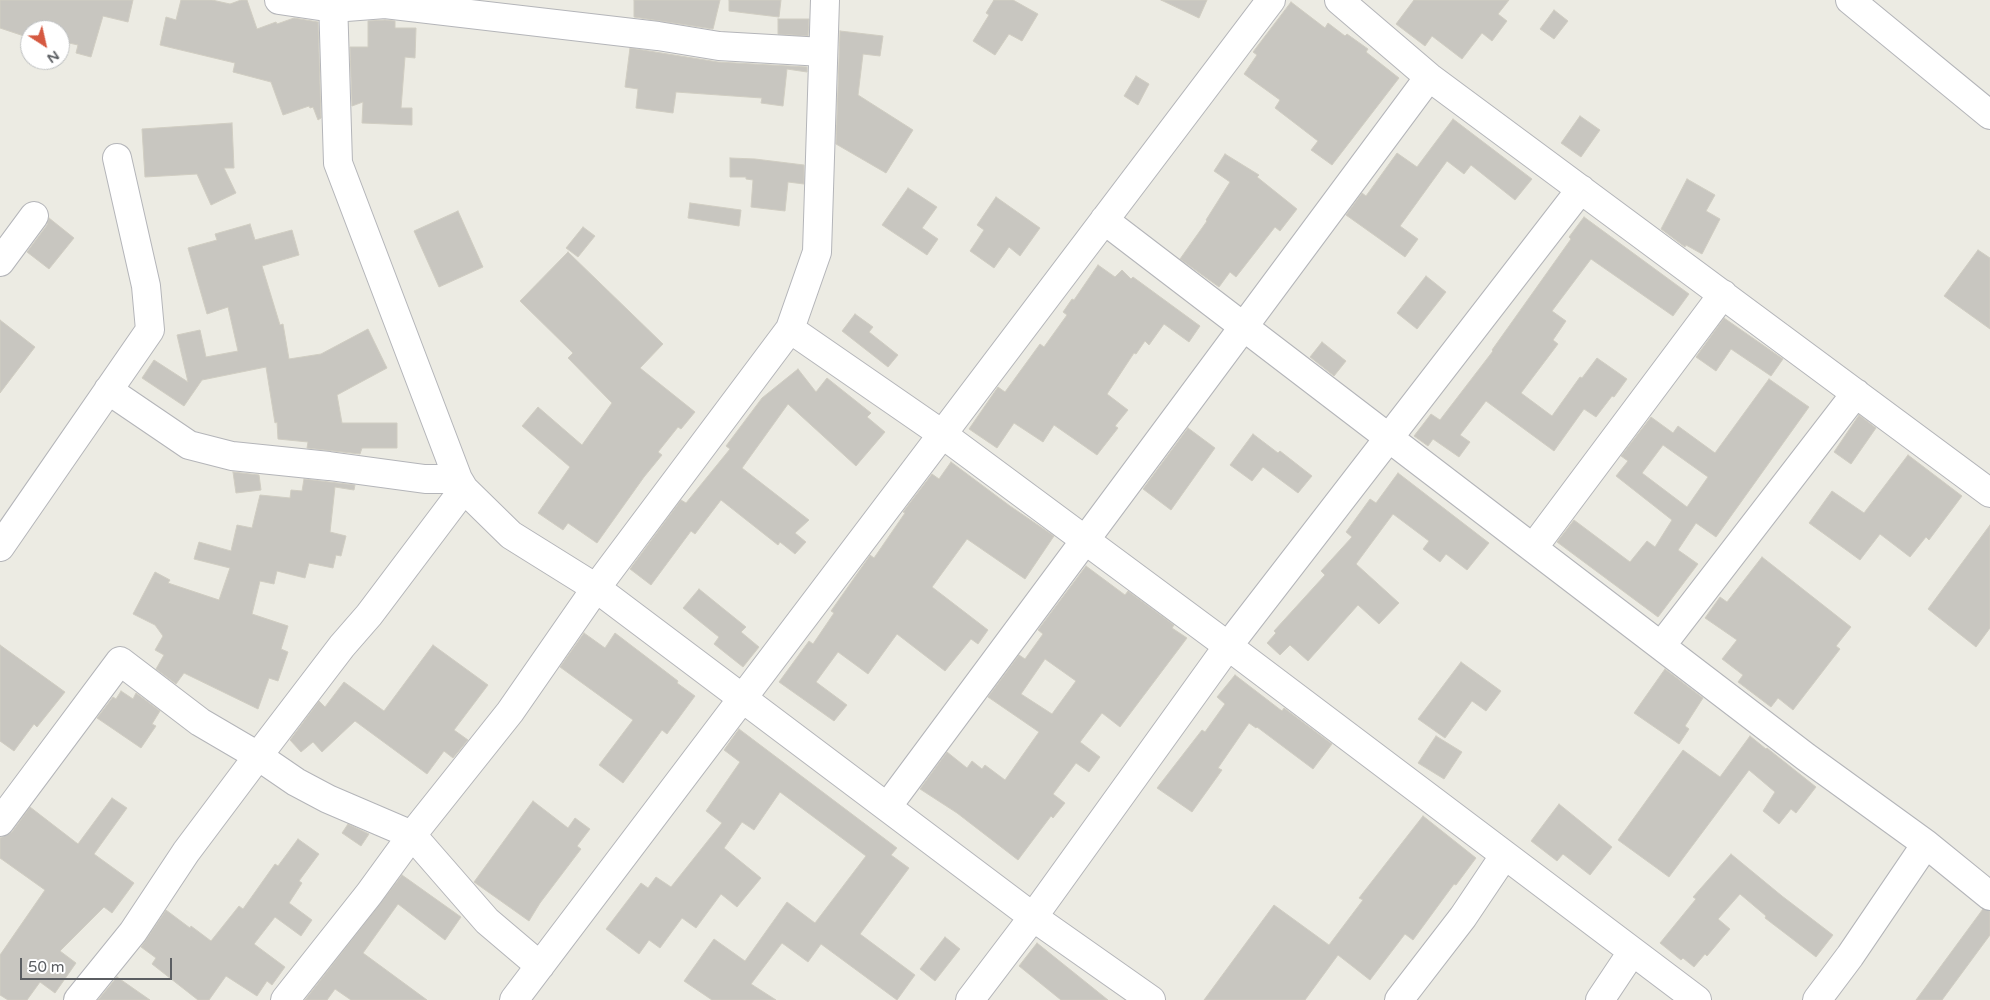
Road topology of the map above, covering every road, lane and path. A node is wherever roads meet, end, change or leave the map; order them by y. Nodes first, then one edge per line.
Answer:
1 (280, 0) edge
2 (825, 0) edge
3 (1271, 0) edge
4 (1339, 0) edge
5 (1850, 0) edge
6 (333, 4) edge
7 (823, 52) junction
8 (1429, 77) junction
9 (1990, 115) edge
10 (117, 158) dead end
11 (1580, 189) junction
12 (34, 216) dead end
13 (1104, 220) junction
14 (0, 262) edge
15 (1723, 294) junction
16 (1244, 327) junction
17 (790, 329) junction
18 (108, 390) junction
19 (1856, 393) junction
20 (942, 434) junction
21 (1389, 438) junction
22 (461, 484) junction
23 (1990, 493) edge
24 (1085, 540) junction
25 (0, 547) edge
26 (1532, 548) junction
27 (596, 588) junction
28 (1228, 646) junction
29 (1661, 646) junction
30 (742, 699) junction
31 (258, 756) junction
32 (887, 807) junction
33 (0, 822) edge
34 (412, 834) junction
35 (1926, 844) junction
36 (1504, 856) junction
37 (1990, 896) edge
38 (1033, 916) junction
39 (1632, 952) junction
40 (540, 966) junction
41 (78, 1000) edge
42 (285, 1000) edge
43 (514, 1000) edge
44 (970, 1000) edge
45 (1151, 1000) edge
46 (1399, 1000) edge
47 (1600, 1000) edge
48 (1697, 1000) edge
49 (1817, 1000) edge

1 - 6 street
2 - 7 street
3 - 13 street
4 - 8 street
5 - 9 street
6 - 7 street
6 - 22 street
7 - 17 street
8 - 11 street
8 - 16 street
10 - 18 street
11 - 15 street
11 - 21 street
12 - 14 street
13 - 16 street
13 - 20 street
15 - 19 street
15 - 26 street
16 - 21 street
16 - 24 street
17 - 20 street
17 - 27 street
18 - 22 street
18 - 25 street
19 - 23 street
19 - 29 street
20 - 24 street
20 - 30 street
21 - 26 street
21 - 28 street
22 - 27 street
22 - 31 street
24 - 28 street
24 - 32 street
26 - 29 street
27 - 30 street
27 - 34 street
28 - 36 street
28 - 38 street
29 - 35 street
30 - 32 street
30 - 40 street
31 - 33 street
31 - 34 street
31 - 41 street
32 - 38 street
34 - 40 street
34 - 42 street
35 - 37 street
35 - 49 street
36 - 39 street
36 - 46 street
38 - 44 street
38 - 45 street
39 - 47 street
39 - 48 street
40 - 43 street

